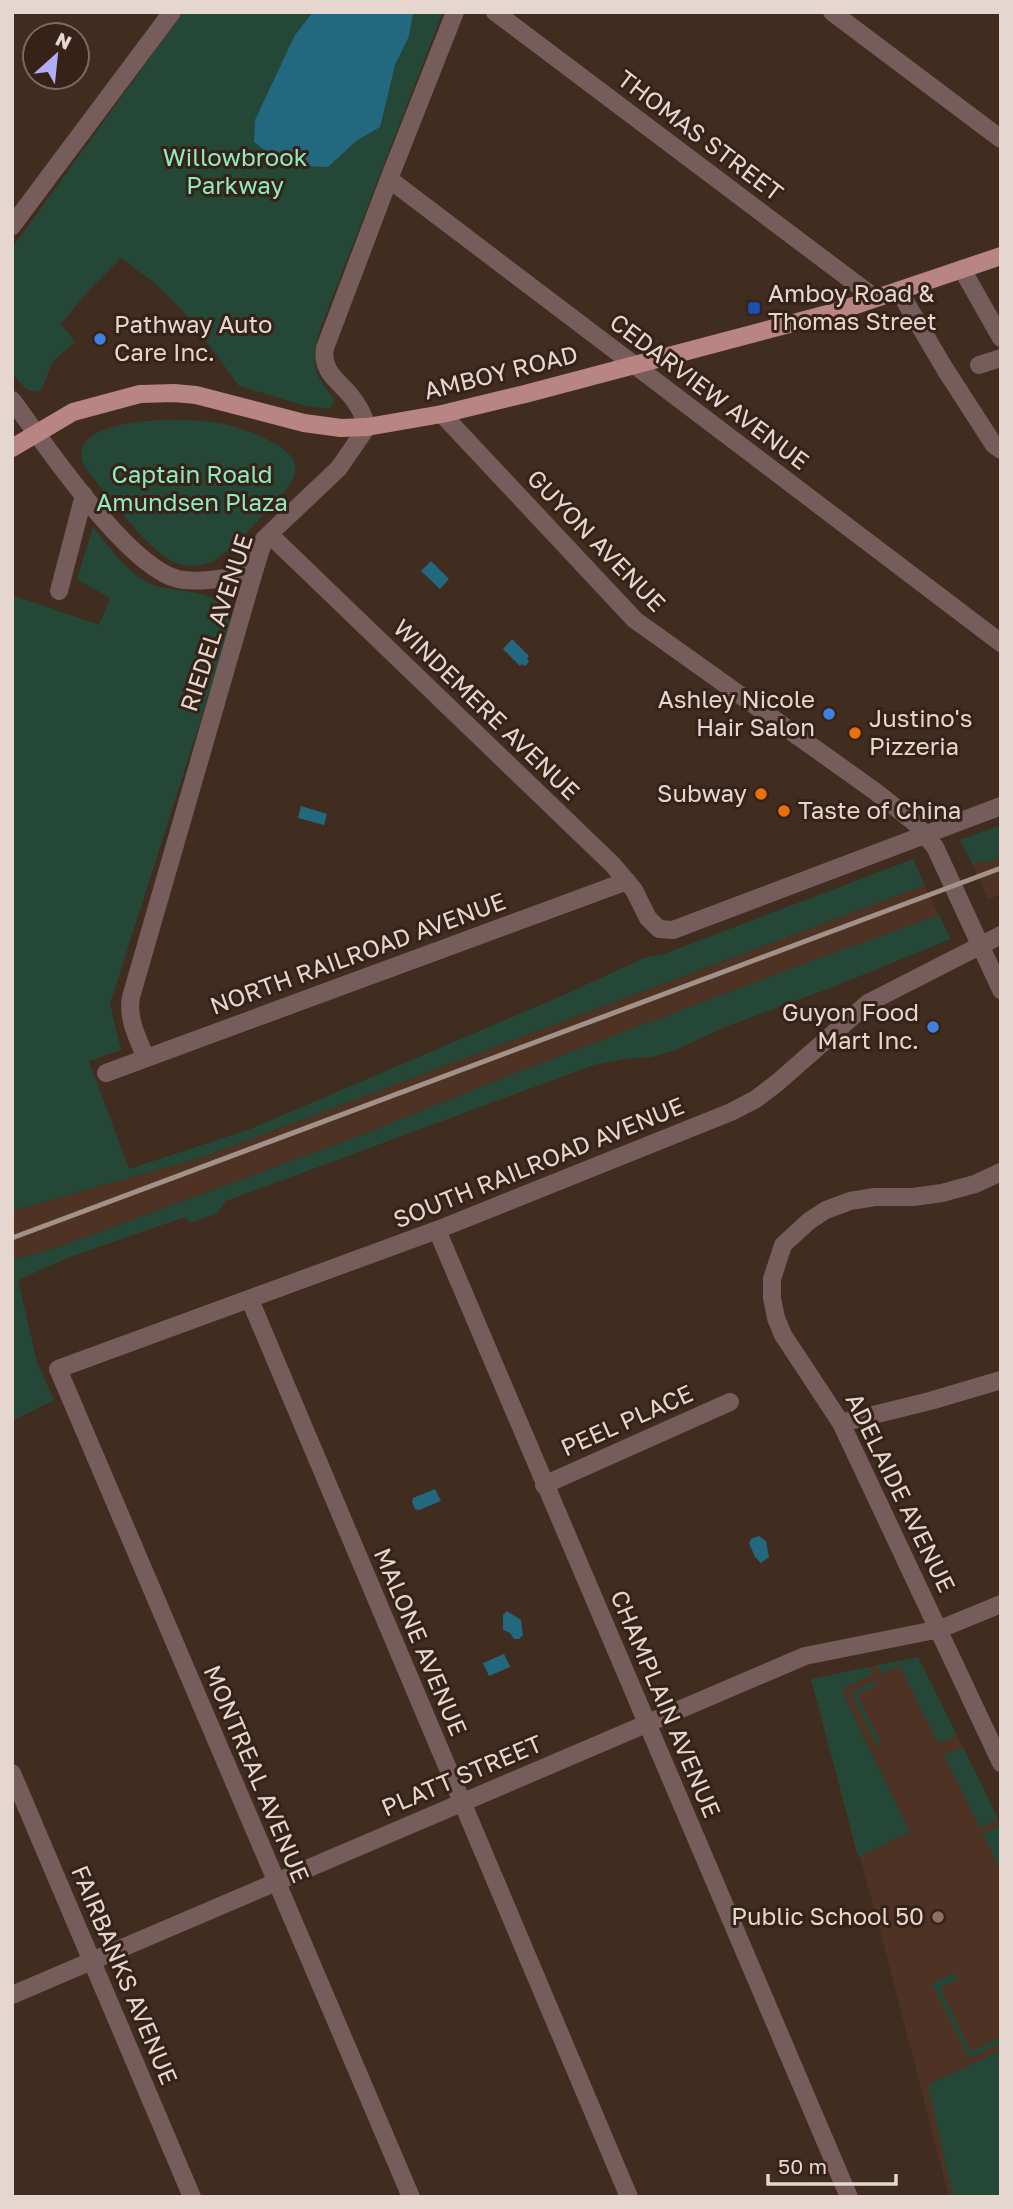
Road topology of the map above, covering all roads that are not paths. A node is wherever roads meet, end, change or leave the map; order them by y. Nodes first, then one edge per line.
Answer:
1 (172, 12) edge
2 (455, 12) edge
3 (495, 12) edge
4 (832, 12) edge
5 (1001, 139) edge
6 (389, 178) junction
7 (12, 226) edge
8 (1001, 256) edge
9 (962, 269) junction
10 (899, 291) junction
11 (875, 298) junction
12 (1001, 338) edge
13 (1001, 358) edge
14 (633, 364) junction
15 (979, 365) dead end
16 (12, 400) edge
17 (442, 414) junction
18 (368, 427) junction
19 (37, 433) junction
20 (12, 448) edge
21 (1001, 450) edge
22 (84, 495) junction
23 (269, 534) junction
24 (253, 575) junction
25 (59, 591) dead end
26 (1001, 643) edge
27 (1001, 806) edge
28 (926, 834) junction
29 (627, 881) junction
30 (1001, 935) edge
31 (978, 939) junction
32 (1001, 990) edge
33 (146, 1059) junction
34 (106, 1073) dead end
35 (1001, 1172) edge
36 (437, 1230) junction
37 (250, 1300) junction
38 (58, 1370) joint
39 (1001, 1380) edge
40 (730, 1402) dead end
41 (841, 1423) junction
42 (544, 1485) junction
43 (1001, 1604) edge
44 (940, 1629) junction
45 (646, 1723) junction
46 (1001, 1763) edge
47 (12, 1773) edge
48 (461, 1803) junction
49 (276, 1882) junction
50 (91, 1961) junction
51 (12, 1995) edge
52 (192, 2197) edge
53 (411, 2197) edge
54 (629, 2197) edge
55 (849, 2197) edge

1 - 7 street
2 - 6 street
3 - 11 street, THOMAS STREET
4 - 5 street
6 - 14 street, CEDARVIEW AVENUE
6 - 18 street
8 - 9 main road, AMBOY ROAD
9 - 10 main road, AMBOY ROAD
9 - 12 street
10 - 11 main road, AMBOY ROAD
10 - 21 street
11 - 14 main road, AMBOY ROAD
13 - 15 street
14 - 17 main road, AMBOY ROAD
14 - 26 street, CEDARVIEW AVENUE
16 - 19 street
17 - 18 main road, AMBOY ROAD
17 - 28 street, GUYON AVENUE
18 - 19 main road, AMBOY ROAD
18 - 23 street, RIEDEL AVENUE
19 - 20 main road, AMBOY ROAD
19 - 22 street
22 - 24 street
22 - 25 street
23 - 24 street, RIEDEL AVENUE
23 - 29 street, WINDEMERE AVENUE
24 - 33 street, RIEDEL AVENUE
27 - 28 street
28 - 29 street, WINDEMERE AVENUE
28 - 31 street, GUYON AVENUE
29 - 33 street, NORTH RAILROAD AVENUE
30 - 31 street, SOUTH RAILROAD AVENUE
31 - 32 street, GUYON AVENUE
31 - 36 street, SOUTH RAILROAD AVENUE
33 - 34 street, NORTH RAILROAD AVENUE
35 - 41 street, ADELAIDE AVENUE
36 - 37 street, SOUTH RAILROAD AVENUE
36 - 42 street, CHAMPLAIN AVENUE
37 - 38 street, SOUTH RAILROAD AVENUE
37 - 48 street, MALONE AVENUE
38 - 49 street, MONTREAL AVENUE
39 - 41 street
40 - 42 street, PEEL PLACE
41 - 44 street, ADELAIDE AVENUE
42 - 45 street, CHAMPLAIN AVENUE
43 - 44 street, PLATT STREET
44 - 45 street, PLATT STREET
44 - 46 street, ADELAIDE AVENUE
45 - 48 street, PLATT STREET
45 - 55 street, CHAMPLAIN AVENUE
47 - 50 street, FAIRBANKS AVENUE
48 - 49 street, PLATT STREET
48 - 54 street, MALONE AVENUE
49 - 50 street, PLATT STREET
49 - 53 street, MONTREAL AVENUE
50 - 51 street, PLATT STREET
50 - 52 street, FAIRBANKS AVENUE

